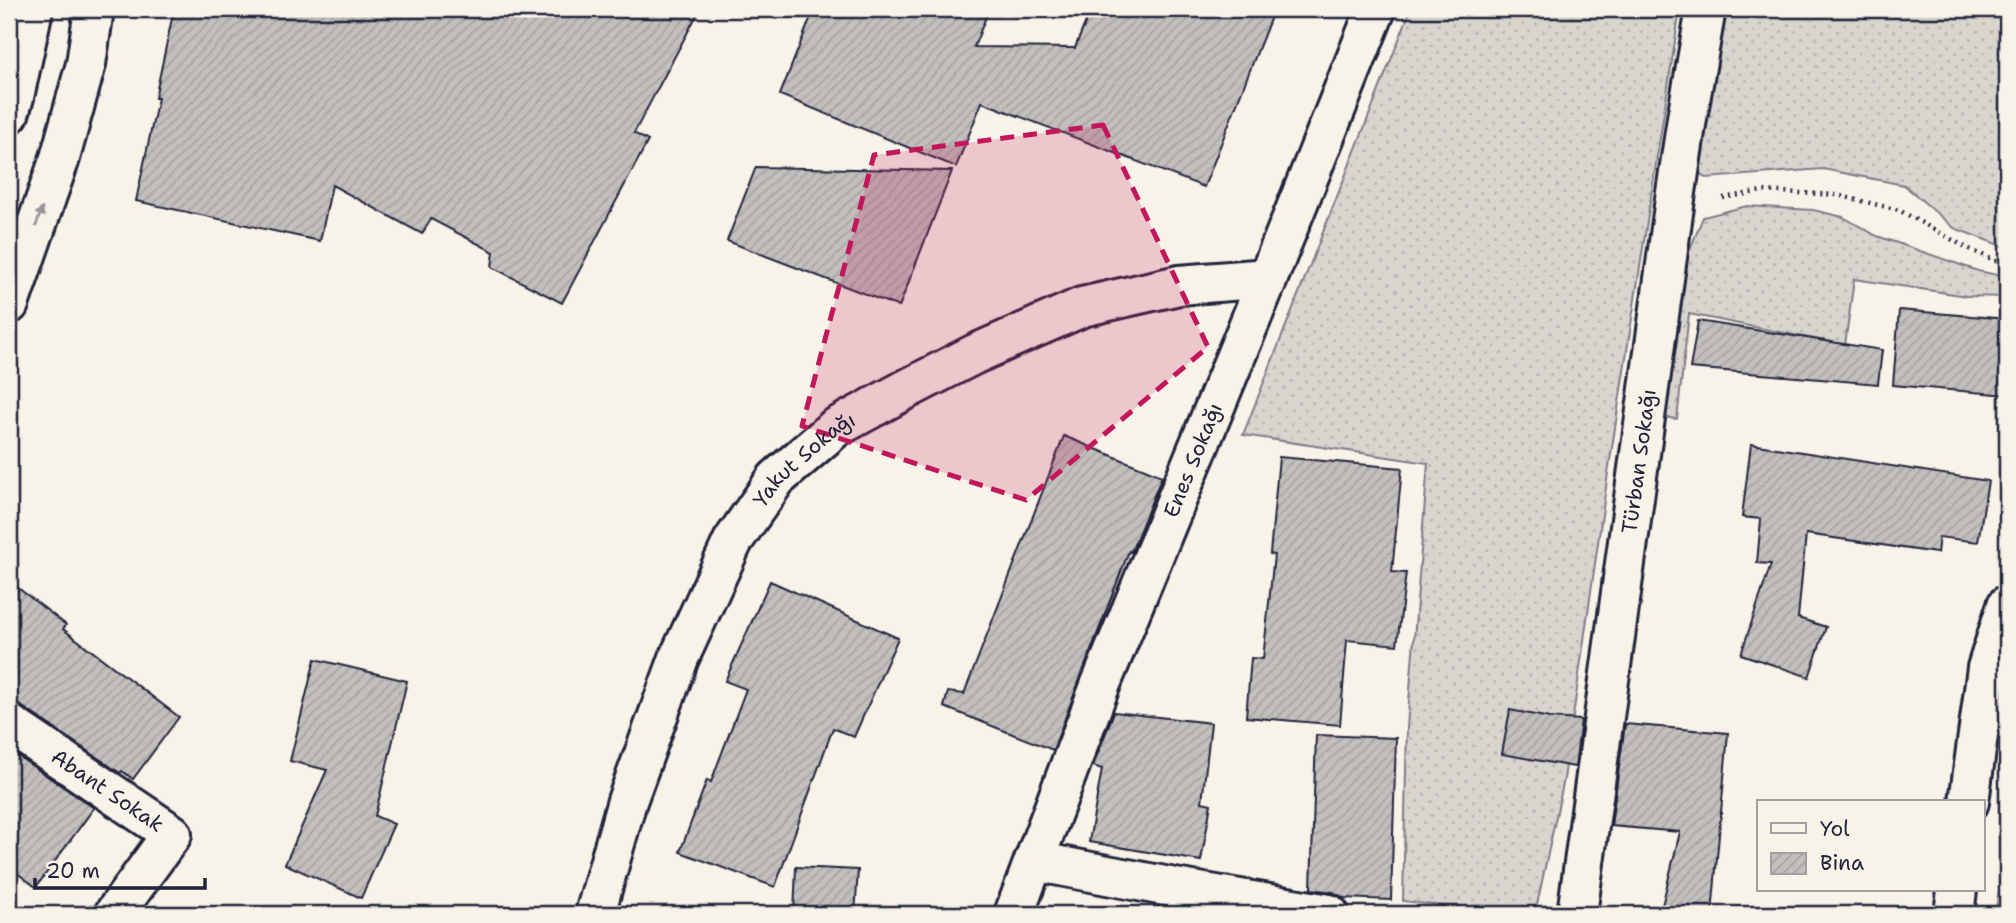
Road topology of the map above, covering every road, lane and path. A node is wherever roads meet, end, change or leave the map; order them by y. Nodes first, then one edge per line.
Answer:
1 (33, 9) edge
2 (94, 9) edge
3 (1376, 9) edge
4 (1706, 9) edge
5 (9, 114) edge
6 (1674, 206) junction
7 (2007, 266) edge
8 (1268, 278) junction
9 (9, 304) edge
10 (2007, 605) edge
11 (9, 724) edge
12 (1969, 800) edge
13 (1034, 860) junction
14 (1957, 892) edge
15 (114, 914) edge
16 (595, 914) edge
17 (1014, 914) edge
18 (1329, 914) edge
19 (1577, 914) edge
20 (1954, 914) edge

1 - 5 street
9 -> 2 street
3 - 8 street, Enes Sokağı
4 - 6 street, Türban Sokağı
6 - 7 path
6 - 19 street, Türban Sokağı
8 - 13 street, Enes Sokağı
8 - 16 street, Yakut Sokağı
10 - 12 street
11 - 15 street, Abant Sokak
13 - 17 street, Enes Sokağı
13 - 18 street
14 - 20 street

